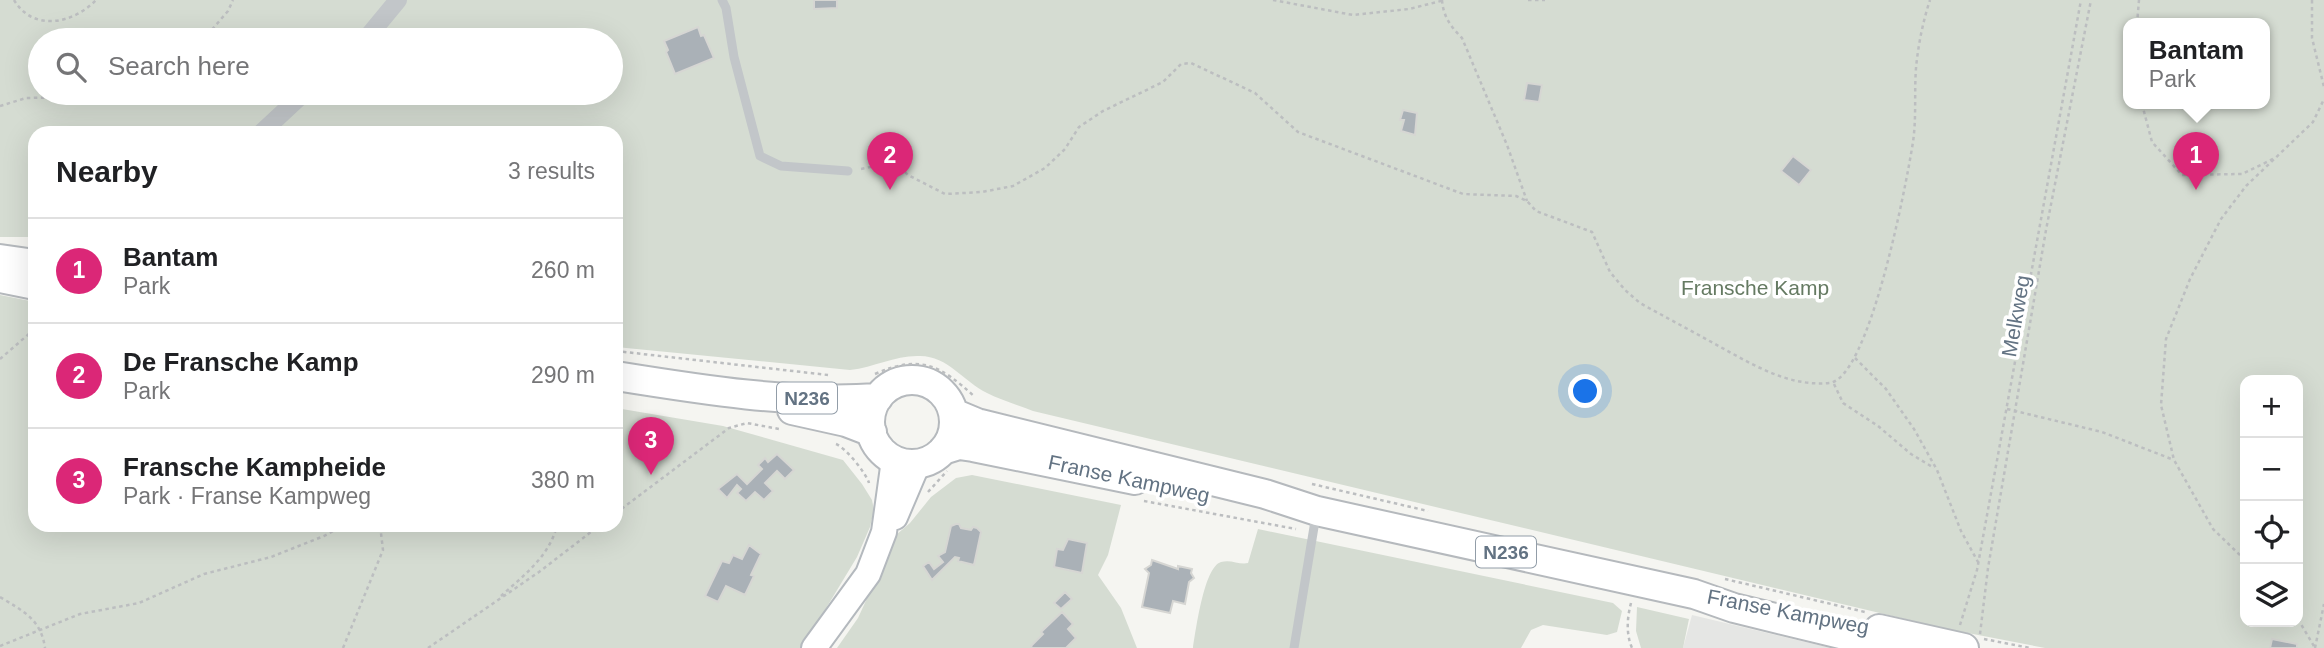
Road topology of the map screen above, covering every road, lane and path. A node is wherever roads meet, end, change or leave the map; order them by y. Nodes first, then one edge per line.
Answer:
1 (14, 0) edge
2 (96, 0) edge
3 (233, 0) edge
4 (398, 0) edge
5 (722, 0) edge
6 (1273, 0) edge
7 (1443, 0) edge
8 (1528, 0) edge
9 (1545, 0) edge
10 (1930, 0) edge
11 (2081, 0) edge
12 (2091, 0) edge
13 (2139, 0) edge
14 (2312, 0) edge
15 (2138, 18) edge
16 (213, 28) edge
17 (375, 28) edge
18 (2323, 81) edge
19 (2324, 88) edge
20 (28, 98) edge
21 (2324, 99) edge
22 (291, 105) edge
23 (0, 106) edge
24 (2143, 109) edge
25 (269, 126) edge
26 (2276, 158) junction
27 (848, 171) joint
28 (1527, 201) junction
29 (0, 259) edge
30 (28, 263) edge
31 (0, 278) edge
32 (28, 284) edge
33 (28, 335) edge
34 (1856, 358) junction
35 (0, 359) edge
36 (623, 377) edge
37 (1833, 383) junction
38 (736, 395) junction
39 (878, 398) junction
40 (2006, 409) junction
41 (2016, 410) junction
42 (953, 413) junction
43 (783, 430) dead end
44 (872, 432) junction
45 (829, 442) dead end
46 (948, 458) junction
47 (2174, 460) junction
48 (906, 462) junction
49 (1937, 470) junction
50 (867, 476) dead end
51 (928, 492) dead end
52 (623, 508) edge
53 (1317, 511) junction
54 (331, 532) edge
55 (381, 532) edge
56 (555, 532) edge
57 (591, 532) edge
58 (2240, 555) edge
59 (1978, 562) junction
60 (1636, 581) junction
61 (1694, 594) junction
62 (0, 597) edge
63 (493, 603) junction
64 (2324, 604) edge
65 (2303, 627) edge
66 (40, 629) junction
67 (1967, 640) edge
68 (0, 646) edge
69 (45, 648) edge
70 (343, 648) edge
71 (428, 648) edge
72 (814, 648) edge
73 (1294, 648) edge
74 (1632, 648) edge
75 (1898, 648) edge
76 (2030, 648) edge
77 (2315, 648) edge

1 - 2 path
3 - 16 path
4 - 17 street
5 - 27 lane
6 - 7 path
7 - 28 path
8 - 9 path
10 - 34 path
11 - 40 path
12 - 41 path, Melkweg
13 - 15 path
14 - 18 path
18 - 19 path
20 - 23 path
21 - 26 path
22 - 25 street
24 - 26 path
26 - 47 path
27 - 28 path
28 - 37 path
29 - 30 main road
31 - 32 main road
33 - 35 path
34 - 37 path
34 - 49 path
36 - 38 main road, N236
37 - 49 path
38 - 39 main road, N236
38 - 44 main road, N236
39 - 42 main road, N236
39 - 44 main road
40 - 41 path
40 - 59 path
41 - 47 path
41 - 67 path, Melkweg
42 - 46 main road
42 - 53 main road, Franse Kampweg / N236
43 - 52 path
44 - 48 main road
45 - 50 path
46 - 48 main road, N236
46 - 51 path
46 - 53 main road, Franse Kampweg / N236
47 - 58 path
48 - 72 main road
49 - 59 path
53 - 60 main road, Franse Kampweg / N236
53 - 73 lane
54 - 66 path
55 - 70 path
56 - 63 path
57 - 63 path
59 - 67 path
60 - 61 main road, Franse Kampweg / N236
60 - 74 path
61 - 67 main road, Franse Kampweg / N236
61 - 75 main road, Franse Kampweg / N236
62 - 66 path
63 - 71 path
64 - 77 path
65 - 77 path
66 - 68 path
66 - 69 path
67 - 76 path

